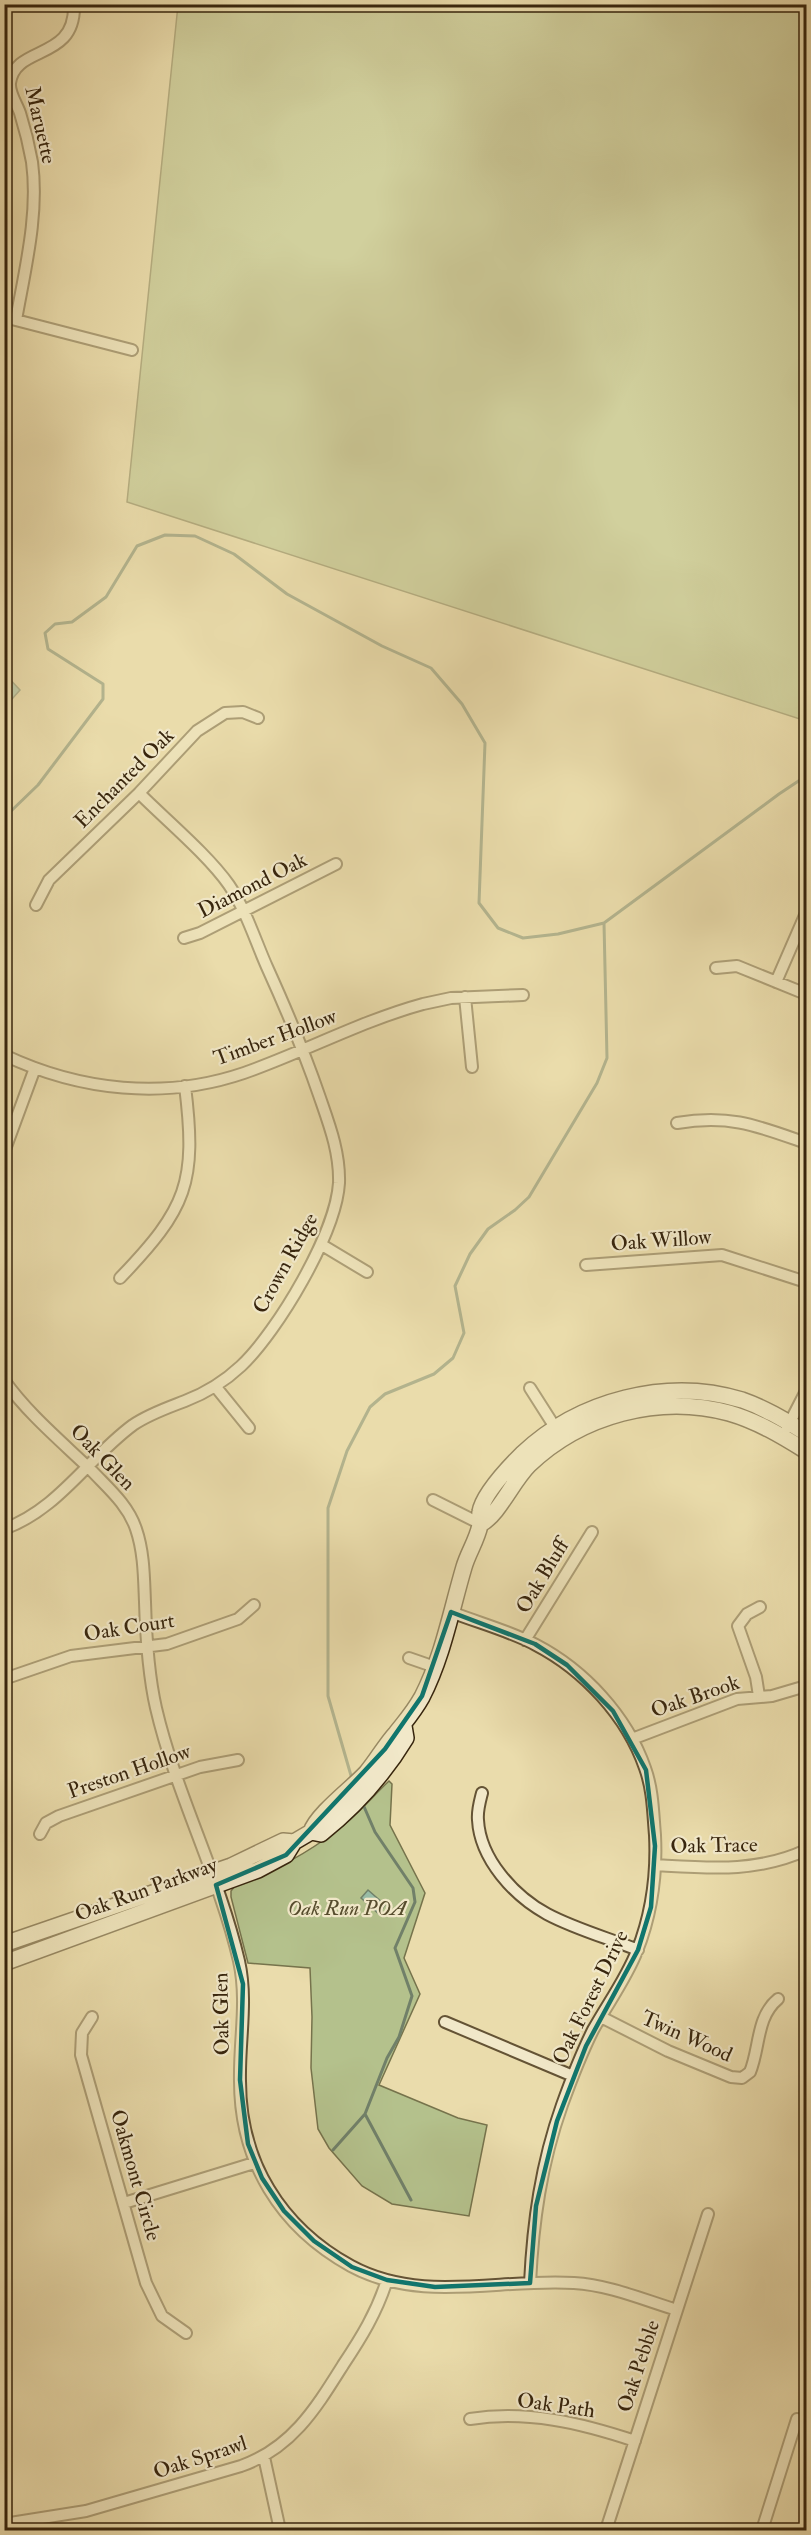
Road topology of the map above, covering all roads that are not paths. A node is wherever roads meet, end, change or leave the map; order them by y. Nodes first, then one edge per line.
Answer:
1 (74, 4) edge
2 (4, 317) edge
3 (16, 320) junction
4 (132, 350) dead end
5 (258, 718) dead end
6 (139, 793) junction
7 (336, 864) dead end
8 (36, 905) dead end
9 (243, 912) junction
10 (807, 913) edge
11 (184, 938) dead end
12 (716, 968) dead end
13 (776, 982) junction
14 (807, 994) edge
15 (523, 995) dead end
16 (465, 997) junction
17 (303, 1049) junction
18 (4, 1055) edge
19 (35, 1068) junction
20 (472, 1068) dead end
21 (185, 1086) junction
22 (677, 1123) dead end
23 (807, 1143) edge
24 (4, 1152) edge
25 (322, 1245) junction
26 (586, 1265) dead end
27 (367, 1272) dead end
28 (120, 1278) dead end
29 (807, 1282) edge
30 (4, 1380) edge
31 (215, 1386) junction
32 (530, 1388) dead end
33 (807, 1391) edge
34 (249, 1428) dead end
35 (787, 1430) junction
36 (807, 1433) edge
37 (559, 1434) junction
38 (807, 1451) edge
39 (88, 1468) junction
40 (432, 1500) dead end
41 (481, 1524) junction
42 (4, 1529) edge
43 (592, 1532) dead end
44 (254, 1605) dead end
45 (760, 1607) dead end
46 (451, 1612) junction
47 (525, 1640) junction
48 (147, 1647) junction
49 (409, 1658) dead end
50 (435, 1668) junction
51 (4, 1679) edge
52 (807, 1686) edge
53 (759, 1696) junction
54 (632, 1739) junction
55 (238, 1760) dead end
56 (177, 1774) junction
57 (482, 1792) dead end
58 (40, 1834) dead end
59 (807, 1850) edge
60 (656, 1865) junction
61 (214, 1879) junction
62 (4, 1944) edge
63 (638, 1950) junction
64 (4, 1963) edge
65 (778, 1999) dead end
66 (92, 2017) dead end
67 (601, 2017) junction
68 (445, 2022) dead end
69 (573, 2076) junction
70 (254, 2163) junction
71 (124, 2204) junction
72 (708, 2214) dead end
73 (387, 2280) junction
74 (530, 2283) junction
75 (677, 2310) junction
76 (186, 2333) dead end
77 (470, 2419) dead end
78 (802, 2420) edge
79 (635, 2441) junction
80 (264, 2457) junction
81 (4, 2524) edge
82 (280, 2530) edge
83 (606, 2530) edge
84 (762, 2530) edge

1 - 3 street, Maruette
2 - 3 street
3 - 4 street
5 - 6 street, Enchanted Oak
6 - 8 street, Enchanted Oak
6 - 9 street, Crown Ridge
7 - 9 street, Diamond Oak
9 - 11 street, Diamond Oak
9 - 17 street, Crown Ridge
10 - 13 street
12 - 13 street
13 - 14 street
15 - 16 street, Timber Hollow
16 - 17 street, Timber Hollow
16 - 20 street
17 - 21 street, Timber Hollow
17 - 25 street, Crown Ridge
18 - 19 street, Timber Hollow
19 - 21 street, Timber Hollow
19 - 24 street
21 - 28 street
22 - 23 street
25 - 27 street
25 - 31 street, Crown Ridge
26 - 29 street, Oak Willow
30 - 39 street, Oak Glen
31 - 34 street
31 - 39 street, Crown Ridge
32 - 37 street
33 - 35 street
35 - 36 street, Oak Run Parkway
35 - 37 street, Oak Run Parkway
35 - 38 street, Oak Run Parkway
37 - 41 street, Oak Run Parkway
39 - 42 street, Crown Ridge
39 - 48 street, Oak Glen
40 - 41 street
41 - 46 street, Oak Run Parkway
43 - 47 street, Oak Bluff
44 - 48 street, Oak Court
45 - 53 street
46 - 47 street, Oak Forest Drive
46 - 50 street, Oak Run Parkway
47 - 54 street, Oak Forest Drive
48 - 51 street, Oak Court
48 - 56 street, Oak Glen
49 - 50 street
50 - 61 street, Oak Run Parkway
52 - 53 street, Oak Brook
53 - 54 street, Oak Brook
54 - 60 street, Oak Forest Drive
55 - 56 street, Preston Hollow
56 - 58 street, Preston Hollow
56 - 61 street, Oak Glen
57 - 63 street
59 - 60 street, Oak Trace
60 - 63 street, Oak Forest Drive
61 - 62 street, Oak Run Parkway
61 - 64 street, Oak Run Parkway
61 - 70 street, Oak Glen
63 - 67 street, Oak Forest Drive
65 - 67 street, Twin Wood
66 - 71 street, Oakmont Circle
67 - 69 street, Oak Forest Drive
68 - 69 street
69 - 74 street, Oak Forest Drive
70 - 71 street
70 - 73 street, Oak Glen
71 - 76 street, Oakmont Circle
72 - 75 street, Oak Pebble
73 - 74 street, Oak Glen
73 - 80 street, Oak Sprawl
74 - 75 street, Oak Glen
75 - 79 street, Oak Pebble
77 - 79 street, Oak Path
78 - 84 street
79 - 83 street, Oak Pebble
80 - 81 street, Oak Sprawl
80 - 82 street

